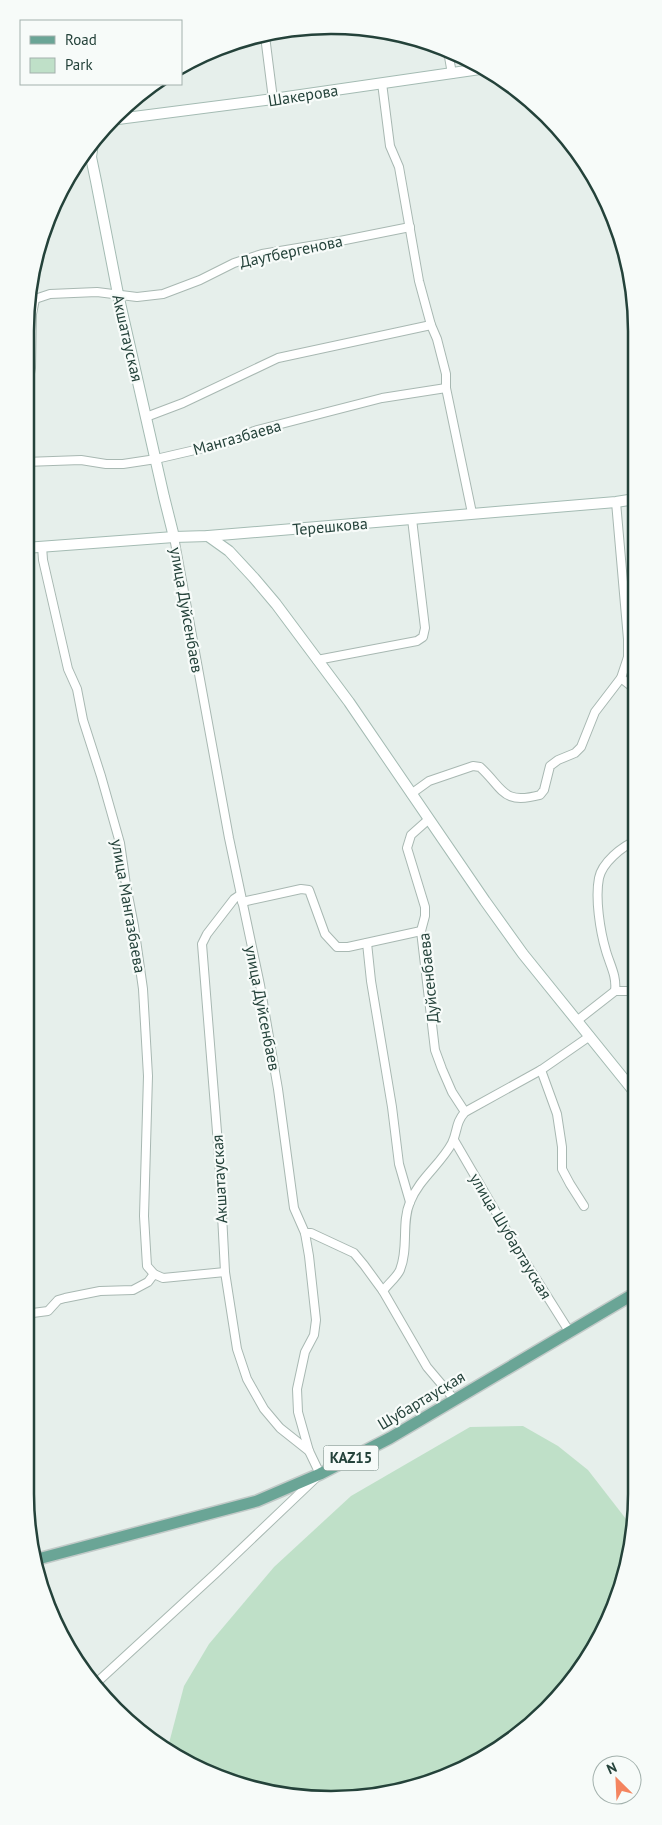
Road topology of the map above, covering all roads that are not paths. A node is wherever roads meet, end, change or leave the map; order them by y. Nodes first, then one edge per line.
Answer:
1 (266, 41) edge
2 (449, 58) edge
3 (473, 70) edge
4 (452, 74) junction
5 (382, 83) junction
6 (274, 99) junction
7 (124, 118) edge
8 (91, 156) edge
9 (410, 227) junction
10 (118, 294) junction
11 (35, 299) edge
12 (431, 325) junction
13 (446, 388) junction
14 (146, 417) junction
15 (156, 459) junction
16 (34, 462) edge
17 (628, 499) edge
18 (616, 502) junction
19 (472, 513) junction
20 (412, 519) junction
21 (174, 536) junction
22 (208, 536) junction
23 (42, 546) junction
24 (34, 547) edge
25 (317, 660) junction
26 (621, 678) junction
27 (628, 684) edge
28 (411, 794) junction
29 (429, 819) junction
30 (628, 846) edge
31 (241, 898) junction
32 (421, 931) junction
33 (367, 943) junction
34 (615, 991) junction
35 (628, 991) edge
36 (578, 1020) junction
37 (590, 1036) junction
38 (540, 1070) junction
39 (628, 1084) edge
40 (465, 1112) junction
41 (454, 1140) junction
42 (410, 1202) junction
43 (584, 1206) dead end
44 (305, 1233) junction
45 (224, 1272) junction
46 (154, 1274) junction
47 (383, 1291) junction
48 (628, 1297) edge
49 (34, 1313) edge
50 (569, 1331) junction
51 (454, 1400) junction
52 (309, 1451) junction
53 (320, 1474) junction
54 (41, 1558) edge
55 (99, 1680) edge

1 - 6 street
2 - 4 street
3 - 4 street, Шакерова
4 - 5 street, Шакерова
5 - 6 street, Шакерова
5 - 9 street
6 - 7 street, Шакерова
8 - 10 street, Акшатауская
9 - 10 street, Даутбергенова
9 - 12 street
10 - 11 street, Даутбергенова
10 - 14 street, Акшатауская
12 - 13 street
12 - 14 street
13 - 15 street, Мангазбаева
13 - 19 street
14 - 15 street, Акшатауская
15 - 16 street, Мангазбаева
15 - 21 street, Акшатауская
17 - 18 street, Терешкова
18 - 19 street, Терешкова
18 - 26 street
19 - 20 street, Терешкова
20 - 22 street, Терешкова
20 - 25 street
21 - 22 street, Терешкова
21 - 23 street, Терешкова
21 - 31 street, улица Дуйсенбаев
22 - 25 street
23 - 24 street, Терешкова
23 - 46 street, улица Мангазбаева
25 - 28 street
26 - 27 street
26 - 28 street
28 - 29 street
29 - 32 street, Дуйсенбаева
29 - 36 street
30 - 34 street
31 - 33 street
31 - 44 street, улица Дуйсенбаев
31 - 45 street, Акшатауская
32 - 33 street
32 - 40 street, Дуйсенбаева
33 - 42 street
34 - 35 street
34 - 36 street
36 - 37 street
37 - 38 street
37 - 39 street
38 - 40 street
38 - 43 street
40 - 41 street
41 - 42 street
41 - 50 street, улица Шубартауская
42 - 47 street
44 - 47 street
44 - 52 street, улица Дуйсенбаев
45 - 46 street
45 - 52 street, Акшатауская
46 - 49 street
47 - 51 street
48 - 50 main road, Шубартауская / KAZ15
50 - 51 main road, Шубартауская / KAZ15
51 - 53 main road, Шубартауская / KAZ15
52 - 53 street, улица Дуйсенбаев
53 - 54 main road, Шубартауская / KAZ15
53 - 55 street

